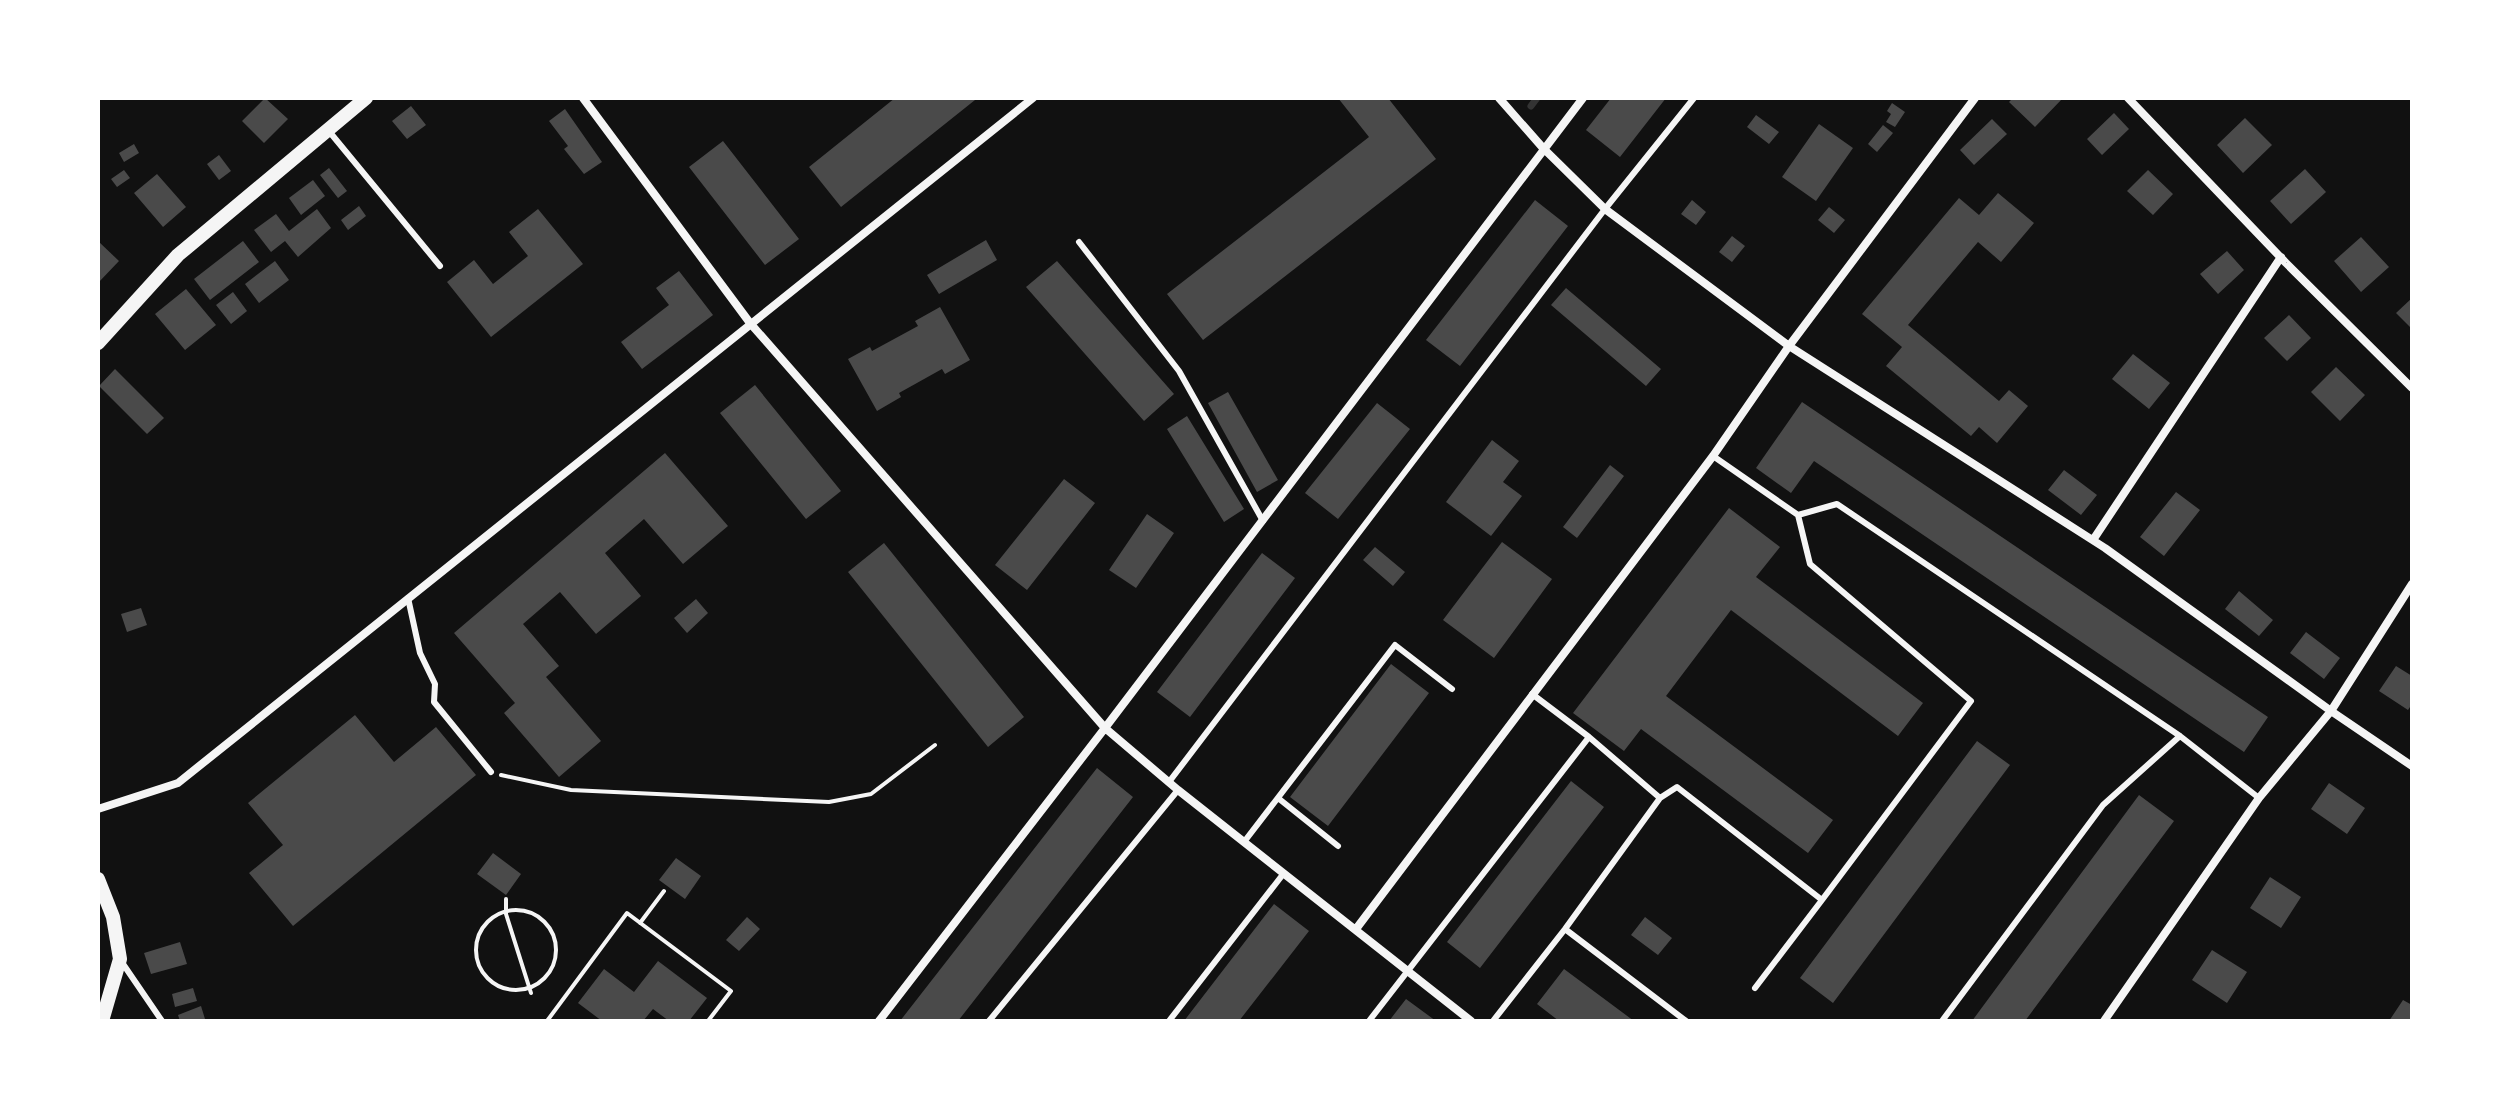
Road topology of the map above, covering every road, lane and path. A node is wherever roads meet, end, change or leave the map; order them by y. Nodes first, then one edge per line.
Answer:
1 (366, 98) edge
2 (583, 98) edge
3 (1033, 98) edge
4 (1499, 98) edge
5 (1583, 98) edge
6 (1694, 98) edge
7 (1975, 98) edge
8 (2128, 98) edge
9 (328, 130) junction
10 (1543, 148) junction
11 (1605, 209) junction
12 (1079, 242) dead end
13 (2281, 257) junction
14 (440, 266) dead end
15 (750, 323) junction
16 (98, 343) edge
17 (1789, 346) junction
18 (2412, 388) edge
19 (1713, 456) junction
20 (1798, 515) junction
21 (1263, 521) junction
22 (2093, 540) junction
23 (2412, 584) edge
24 (408, 598) junction
25 (1452, 689) dead end
26 (1532, 694) junction
27 (2331, 711) junction
28 (1105, 728) junction
29 (2180, 736) junction
30 (1589, 737) junction
31 (935, 745) dead end
32 (2412, 766) edge
33 (491, 772) joint
34 (1169, 782) junction
35 (1178, 790) junction
36 (1278, 798) junction
37 (1660, 798) junction
38 (2259, 798) junction
39 (98, 809) edge
40 (1244, 842) junction
41 (1338, 846) dead end
42 (1284, 873) junction
43 (98, 879) edge
44 (664, 891) dead end
45 (506, 899) dead end
46 (1822, 900) junction
47 (506, 911) junction
48 (640, 923) junction
49 (1356, 929) junction
50 (1565, 929) junction
51 (120, 959) junction
52 (1409, 970) junction
53 (1755, 988) dead end
54 (530, 991) junction
55 (102, 1021) edge
56 (162, 1021) edge
57 (547, 1021) edge
58 (708, 1021) edge
59 (879, 1021) edge
60 (989, 1021) edge
61 (1169, 1021) edge
62 (1369, 1021) edge
63 (1471, 1021) edge
64 (1493, 1021) edge
65 (1686, 1021) edge
66 (1942, 1021) edge
67 (2104, 1021) edge

1 - 9 street
2 - 15 street
3 - 15 street
4 - 10 street
5 - 10 street
6 - 11 lane
7 - 17 street
8 - 13 street
9 - 14 lane
9 - 16 street
10 - 11 street
10 - 21 street
11 - 17 street
11 - 34 lane
12 - 21 lane
13 - 18 street
13 - 22 street
15 - 24 street
15 - 28 street
17 - 19 street
17 - 22 street
19 - 20 lane
19 - 26 street
20 - 29 lane
20 - 46 lane
21 - 28 street
22 - 27 street
23 - 27 street
24 - 33 lane
24 - 39 street
25 - 36 lane
26 - 30 lane
26 - 49 street
27 - 32 street
27 - 38 street
28 - 34 street
28 - 59 street
29 - 38 lane
29 - 66 lane
30 - 37 lane
30 - 52 lane
31 - 33 path
34 - 35 street
35 - 40 street
35 - 60 lane
36 - 40 lane
36 - 41 lane
37 - 46 lane
37 - 50 lane
38 - 67 street
40 - 42 street
42 - 49 street
42 - 61 lane
43 - 51 street
44 - 48 path
45 - 47 path
46 - 53 lane
47 - 54 path
47 - 54 path
47 - 54 path
48 - 57 path
48 - 58 path
49 - 52 street
50 - 64 lane
50 - 65 lane
51 - 55 street
51 - 56 lane
52 - 62 lane
52 - 63 street

